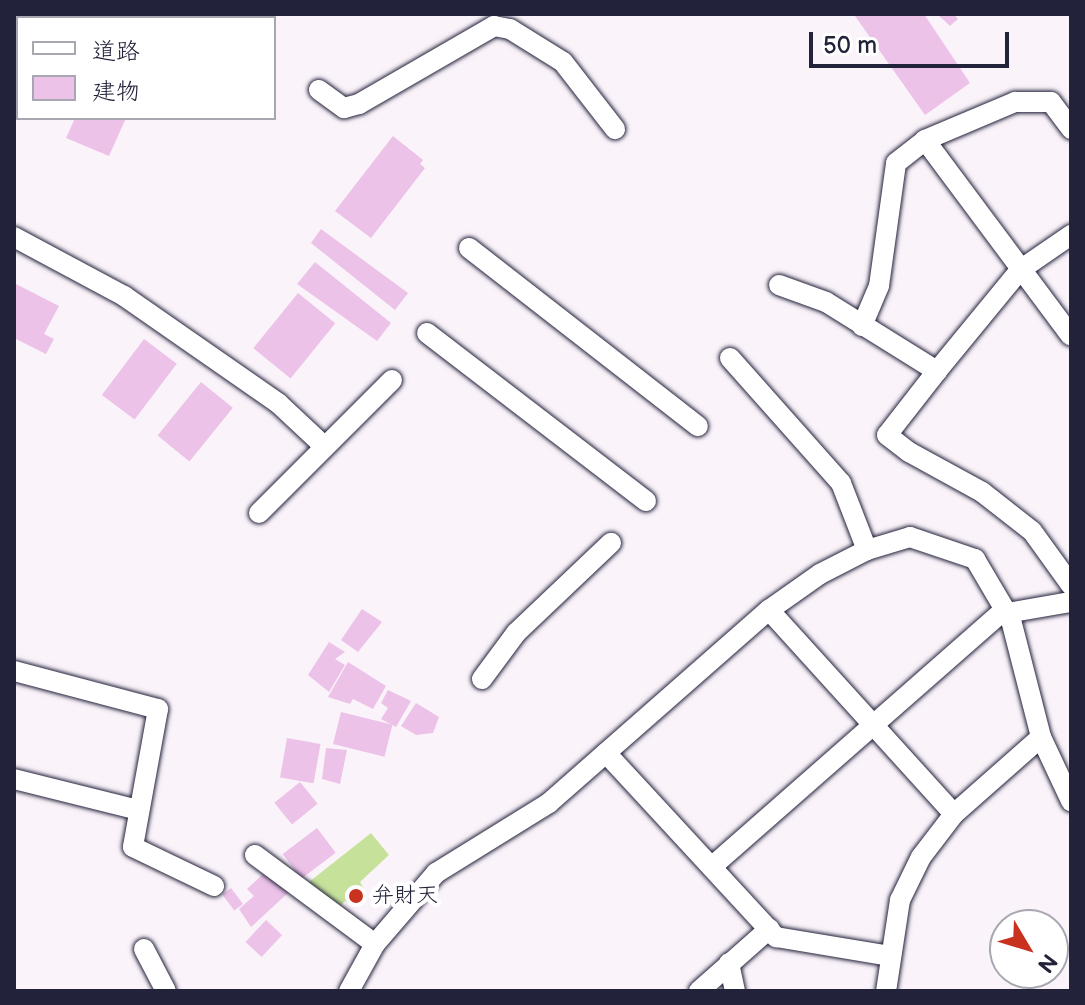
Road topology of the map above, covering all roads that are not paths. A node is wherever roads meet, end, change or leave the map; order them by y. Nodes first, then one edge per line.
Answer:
1 (319, 90) dead end
2 (1064, 106) edge
3 (615, 129) dead end
4 (1071, 129) edge
5 (925, 140) junction
6 (1071, 235) edge
7 (14, 237) edge
8 (469, 248) dead end
9 (1020, 270) junction
10 (779, 285) dead end
11 (862, 326) junction
12 (427, 333) dead end
13 (1071, 336) edge
14 (730, 358) dead end
15 (937, 371) junction
16 (392, 380) dead end
17 (698, 426) dead end
18 (324, 446) junction
19 (646, 501) dead end
20 (259, 513) dead end
21 (611, 543) dead end
22 (867, 550) junction
23 (1071, 585) edge
24 (1071, 602) edge
25 (769, 610) junction
26 (1006, 611) junction
27 (14, 671) edge
28 (482, 679) dead end
29 (873, 725) junction
30 (1041, 737) junction
31 (606, 753) junction
32 (14, 779) edge
33 (1071, 801) edge
34 (138, 810) junction
35 (954, 814) junction
36 (255, 855) dead end
37 (715, 864) junction
38 (214, 886) dead end
39 (769, 929) junction
40 (375, 944) junction
41 (144, 949) dead end
42 (889, 956) junction
43 (729, 963) junction
44 (353, 984) edge
45 (166, 991) edge
46 (373, 991) edge
47 (699, 991) edge
48 (735, 991) edge
49 (886, 991) edge

1 - 3 street
2 - 4 street
2 - 5 street
5 - 9 street
5 - 11 street
6 - 9 street
7 - 18 street
8 - 17 street
9 - 13 street
9 - 15 street
10 - 11 street
11 - 15 street
12 - 19 street
14 - 22 street
15 - 23 street
16 - 18 street
18 - 20 street
21 - 28 street
22 - 25 street
22 - 26 street
24 - 26 street
25 - 29 street
25 - 31 street
26 - 29 street
26 - 30 street
27 - 34 street
29 - 35 street
29 - 37 street
30 - 33 street
30 - 35 street
31 - 37 street
31 - 40 street
32 - 34 street
34 - 38 street
35 - 42 street
36 - 40 street
37 - 39 street
39 - 42 street
39 - 43 street
40 - 44 street
41 - 45 street
42 - 49 street
43 - 47 street
43 - 48 street
44 - 46 street

